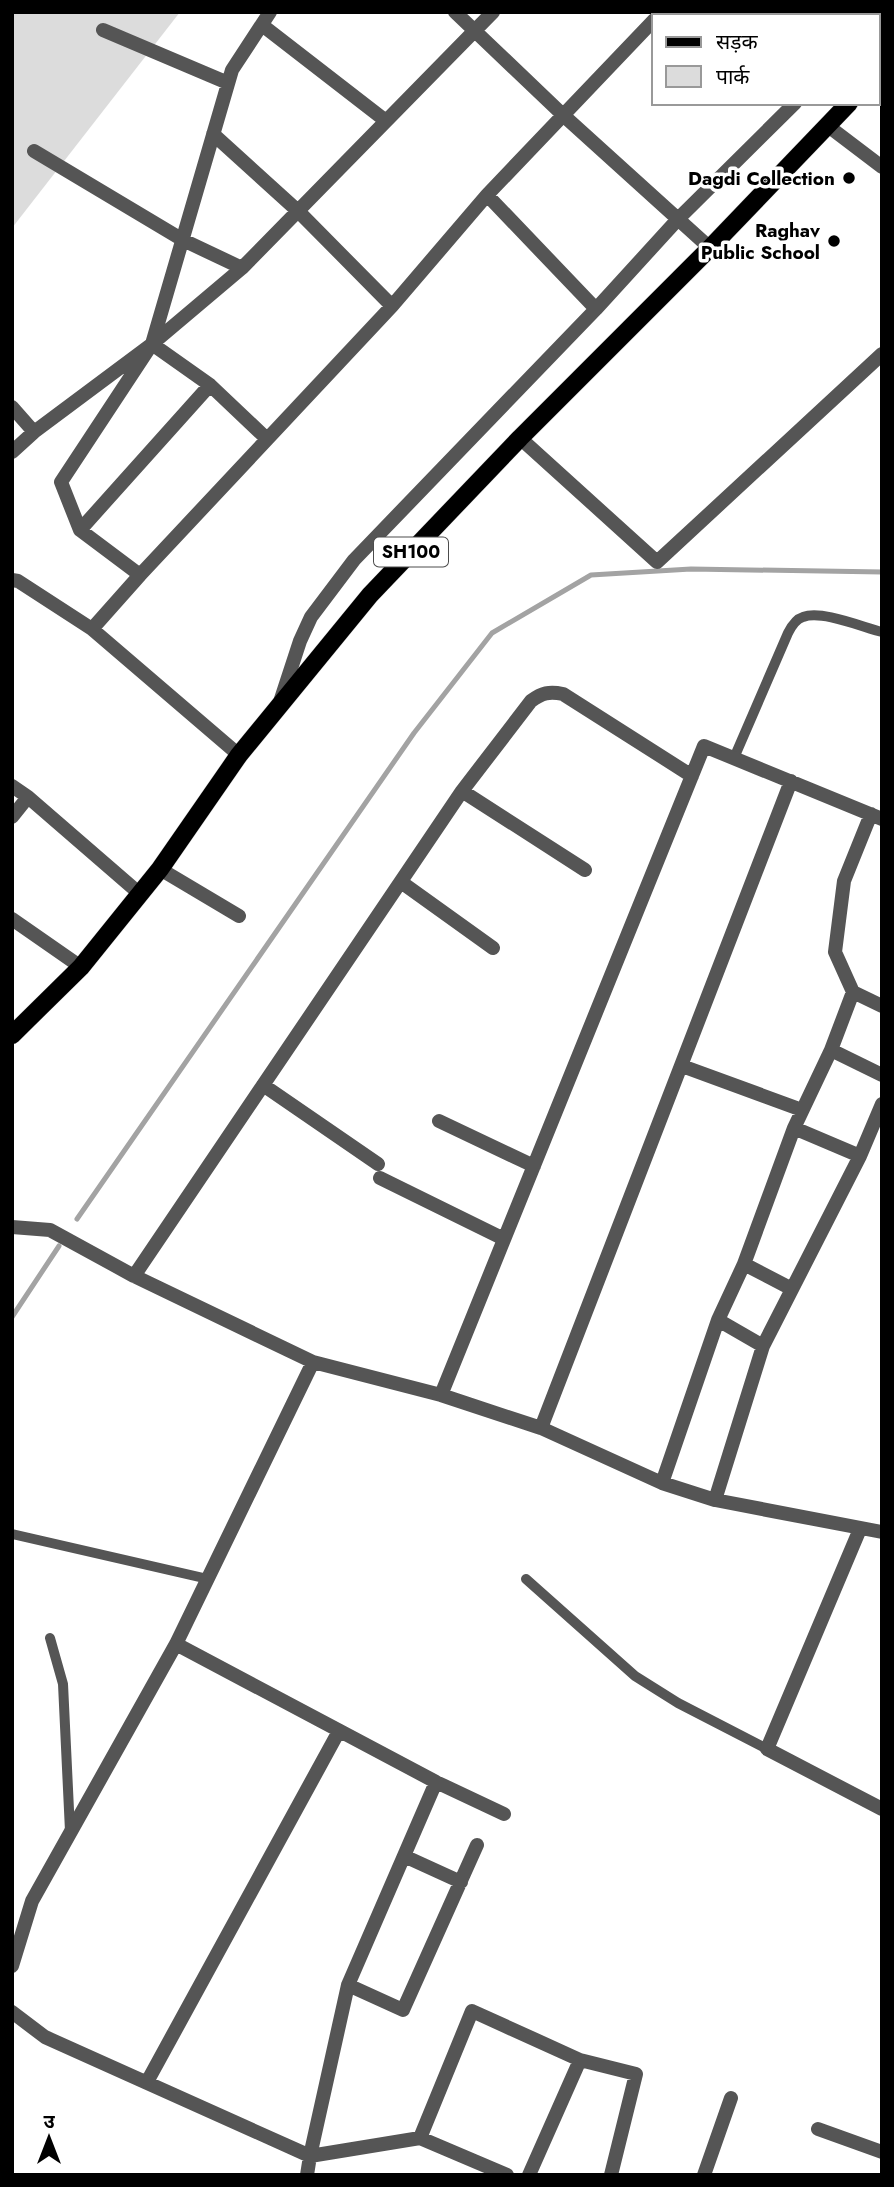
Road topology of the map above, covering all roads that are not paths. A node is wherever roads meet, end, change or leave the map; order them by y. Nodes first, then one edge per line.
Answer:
1 (455, 12) edge
2 (494, 12) edge
3 (266, 18) edge
4 (652, 22) edge
5 (103, 30) dead end
6 (475, 32) junction
7 (228, 83) junction
8 (793, 105) edge
9 (847, 105) edge
10 (563, 115) junction
11 (386, 121) junction
12 (828, 126) junction
13 (213, 134) junction
14 (34, 151) dead end
15 (882, 167) edge
16 (487, 195) junction
17 (299, 212) junction
18 (679, 218) junction
19 (183, 240) junction
20 (710, 248) junction
21 (242, 268) junction
22 (392, 306) junction
23 (596, 309) junction
24 (152, 344) junction
25 (882, 354) edge
26 (210, 385) junction
27 (12, 407) edge
28 (34, 432) junction
29 (520, 438) junction
30 (267, 439) junction
31 (12, 452) edge
32 (80, 530) junction
33 (140, 575) junction
34 (12, 580) edge
35 (92, 629) junction
36 (882, 632) edge
37 (279, 707) junction
38 (239, 755) junction
39 (734, 758) junction
40 (692, 776) junction
41 (791, 781) junction
42 (12, 786) edge
43 (462, 792) junction
44 (28, 797) junction
45 (877, 816) edge
46 (12, 817) edge
47 (160, 869) junction
48 (585, 870) dead end
49 (401, 882) junction
50 (139, 894) junction
51 (239, 916) dead end
52 (12, 919) edge
53 (493, 948) dead end
54 (81, 967) junction
55 (853, 992) junction
56 (882, 1006) edge
57 (12, 1035) edge
58 (831, 1050) junction
59 (682, 1066) junction
60 (882, 1075) edge
61 (263, 1085) junction
62 (882, 1104) edge
63 (802, 1110) junction
64 (439, 1121) dead end
65 (794, 1128) junction
66 (860, 1156) junction
67 (534, 1166) junction
68 (12, 1227) edge
69 (504, 1239) junction
70 (744, 1264) junction
71 (134, 1276) junction
72 (792, 1289) junction
73 (718, 1320) junction
74 (763, 1346) junction
75 (313, 1362) junction
76 (441, 1395) junction
77 (541, 1428) junction
78 (662, 1483) junction
79 (715, 1500) junction
80 (860, 1529) junction
81 (882, 1532) edge
82 (12, 1534) edge
83 (526, 1578) dead end
84 (208, 1579) junction
85 (50, 1638) dead end
86 (176, 1644) junction
87 (339, 1731) junction
88 (767, 1749) junction
89 (436, 1782) junction
90 (882, 1809) edge
91 (504, 1814) dead end
92 (70, 1834) junction
93 (477, 1846) dead end
94 (404, 1856) junction
95 (461, 1882) junction
96 (12, 1966) edge
97 (348, 1985) junction
98 (12, 2012) edge
99 (580, 2060) junction
100 (147, 2082) junction
101 (731, 2098) dead end
102 (818, 2129) dead end
103 (421, 2138) junction
104 (882, 2152) edge
105 (310, 2157) junction
106 (307, 2175) edge
107 (507, 2175) edge
108 (529, 2175) edge
109 (611, 2175) edge
110 (704, 2175) edge

1 - 6 street
2 - 6 street
3 - 7 street
3 - 11 street
4 - 10 street
5 - 7 street
6 - 10 street
6 - 11 street
7 - 13 street
8 - 18 street
9 - 12 main road, SH100
10 - 16 street
10 - 18 street
11 - 17 street
12 - 15 street
12 - 20 main road, SH100
13 - 17 street
13 - 19 street
14 - 19 street
16 - 22 street
16 - 23 street
17 - 21 street
17 - 22 street
18 - 20 street
18 - 23 street
19 - 21 street
19 - 24 street
20 - 29 main road, SH100
21 - 24 street
22 - 30 street
23 - 37 street
24 - 26 street
24 - 28 street
24 - 32 street
25 - 29 street
26 - 30 street
26 - 32 street
27 - 28 street
28 - 31 street
29 - 37 main road, SH100
30 - 33 street
32 - 33 street
33 - 35 street
34 - 35 street
35 - 38 street
36 - 39 lane
37 - 38 main road, SH100
38 - 47 main road, SH100
39 - 40 street
39 - 41 street
40 - 43 street
40 - 67 street
41 - 45 street
41 - 59 street
42 - 44 street
43 - 48 street
43 - 49 street
44 - 46 street
44 - 50 street
45 - 55 street
47 - 50 main road, SH100
47 - 51 street
49 - 53 street
49 - 61 street
50 - 54 main road, SH100
52 - 54 street
54 - 57 main road, SH100
55 - 56 street
55 - 58 street
58 - 60 street
58 - 63 street
59 - 63 street
59 - 77 street
61 - 69 street
61 - 71 street
62 - 66 street
63 - 65 street
64 - 67 street
65 - 66 street
65 - 70 street
66 - 72 street
67 - 69 street
68 - 71 street
69 - 76 street
70 - 72 street
70 - 73 street
71 - 75 street
72 - 74 street
73 - 74 street
73 - 78 street
74 - 79 street
75 - 76 street
75 - 84 street
76 - 77 street
77 - 78 street
78 - 79 street
79 - 80 street
80 - 81 street
80 - 88 street
82 - 84 lane
83 - 88 lane
84 - 86 street
85 - 92 lane
86 - 87 street
86 - 92 street
87 - 89 street
87 - 100 street
88 - 90 street
89 - 91 street
89 - 94 street
92 - 96 street
93 - 95 street
94 - 95 street
94 - 97 street
95 - 97 street
97 - 105 street
98 - 100 street
99 - 103 street
99 - 108 street
99 - 109 street
100 - 105 street
101 - 110 street
102 - 104 street
103 - 105 street
103 - 107 street
105 - 106 street

